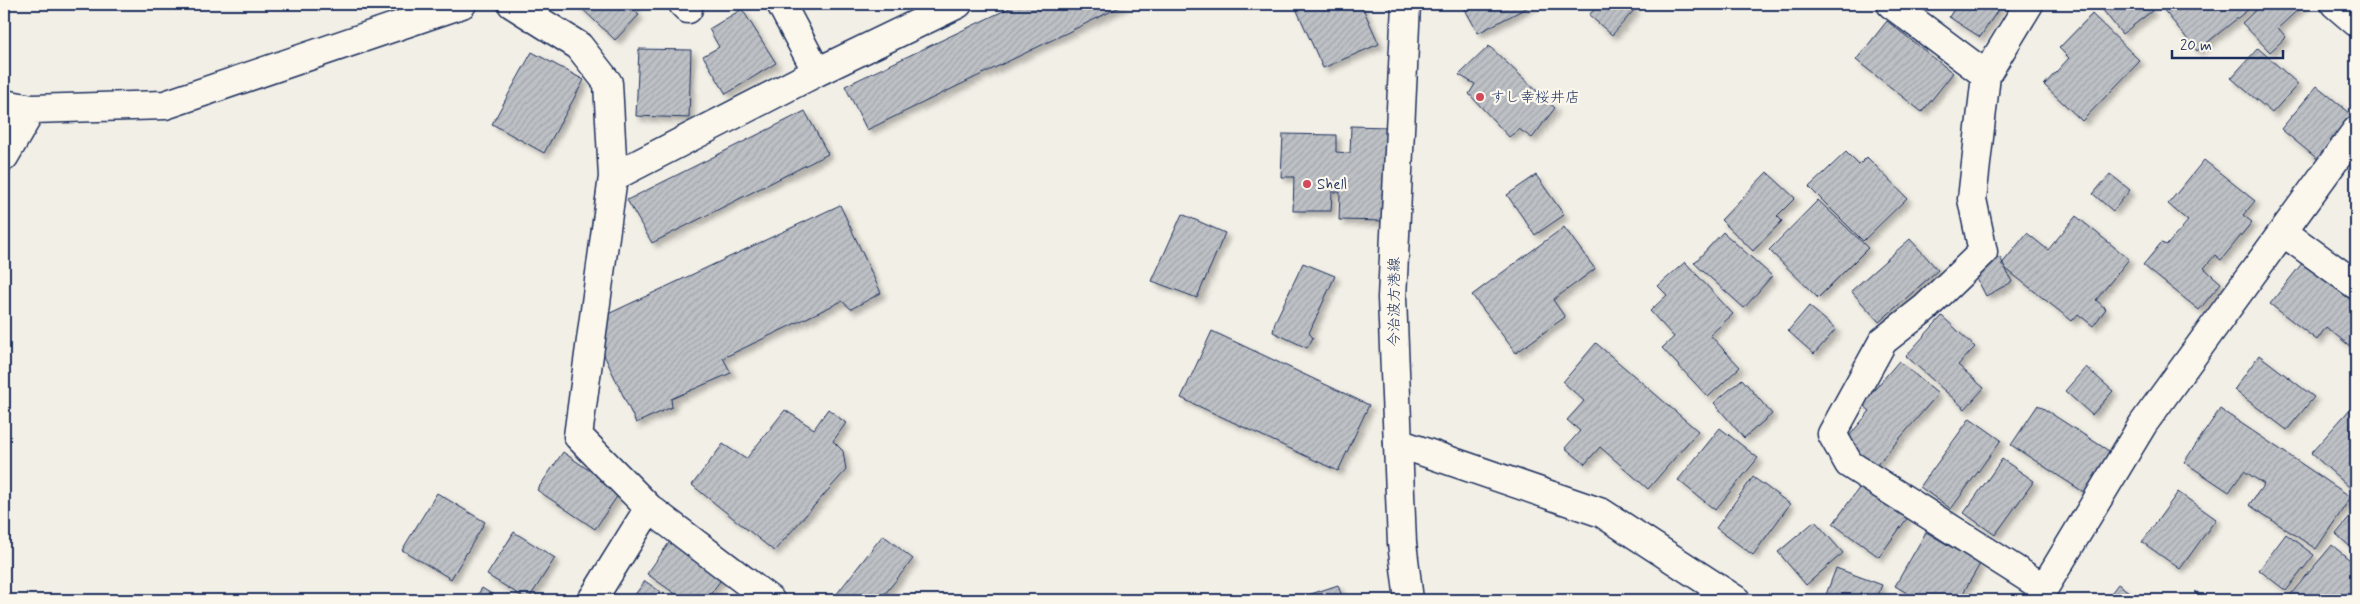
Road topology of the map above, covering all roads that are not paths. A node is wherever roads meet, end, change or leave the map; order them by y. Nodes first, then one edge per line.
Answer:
1 (462, 4) edge
2 (512, 4) edge
3 (781, 4) edge
4 (958, 4) edge
5 (1406, 4) edge
6 (1891, 4) edge
7 (2029, 4) edge
8 (2336, 4) edge
9 (2356, 22) edge
10 (817, 72) junction
11 (1986, 75) junction
12 (4, 104) edge
13 (32, 109) junction
14 (2356, 131) edge
15 (4, 157) edge
16 (613, 177) junction
17 (2283, 232) junction
18 (2356, 285) edge
19 (1398, 443) junction
20 (650, 508) junction
21 (2040, 594) edge
22 (592, 600) edge
23 (770, 600) edge
24 (1409, 600) edge
25 (1736, 600) edge

1 - 13 street
2 - 16 street
3 - 10 street
4 - 10 street
5 - 19 street, 今治波方港線
6 - 11 street
7 - 11 street
8 - 9 street
10 - 16 street
11 - 21 street
12 - 13 street
13 - 15 street
14 - 17 street
16 - 20 street
17 - 18 street
17 - 21 street
19 - 24 street, 今治波方港線
19 - 25 street
20 - 22 street
20 - 23 street

